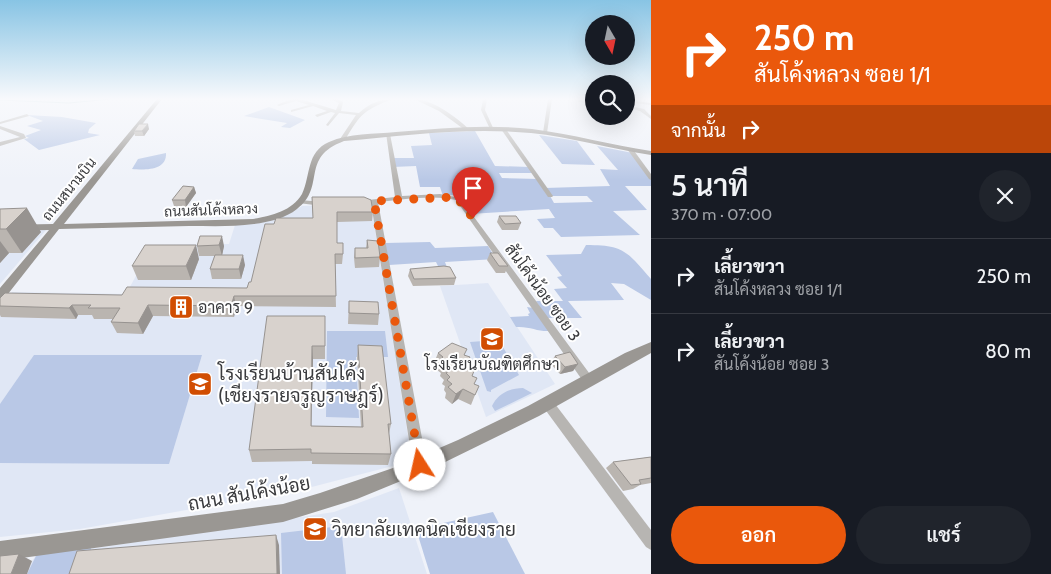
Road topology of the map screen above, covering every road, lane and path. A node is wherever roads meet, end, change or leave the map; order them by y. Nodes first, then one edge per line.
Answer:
1 (138, 126) edge
2 (351, 126) edge
3 (463, 126) edge
4 (546, 126) edge
5 (0, 127) edge
6 (492, 128) joint
7 (467, 129) junction
8 (503, 129) junction
9 (545, 133) junction
10 (388, 134) junction
11 (343, 139) junction
12 (0, 144) edge
13 (630, 150) junction
14 (651, 153) edge
15 (651, 178) edge
16 (550, 196) dead end
17 (454, 197) joint
18 (399, 200) junction
19 (374, 201) junction
20 (300, 202) junction
21 (331, 204) edge
22 (348, 204) edge
23 (56, 227) junction
24 (0, 228) edge
25 (0, 296) edge
26 (651, 347) edge
27 (589, 381) junction
28 (548, 404) junction
29 (420, 465) junction
30 (651, 542) edge
31 (0, 551) edge

1 - 23 street, ถนนสนามบิน
2 - 11 street
3 - 7 street
4 - 9 street
5 - 12 street
6 - 7 street
6 - 8 street
7 - 10 street
8 - 9 street
8 - 16 street
9 - 13 street
10 - 11 street
10 - 18 street
11 - 20 street
13 - 14 street
13 - 15 street
17 - 18 street
17 - 27 street, สันโค้งน้อย ซอย 3
18 - 19 street
19 - 22 street
19 - 29 street
20 - 21 street
20 - 23 street, ถนนสันโค้งหลวง
23 - 24 street, ถนนสันโค้งหลวง
23 - 25 street, ถนนสนามบิน
26 - 27 street, ถนน สันโค้งน้อย
27 - 28 street, ถนน สันโค้งน้อย
28 - 29 street, ถนน สันโค้งน้อย
28 - 30 street
29 - 31 street, ถนน สันโค้งน้อย

